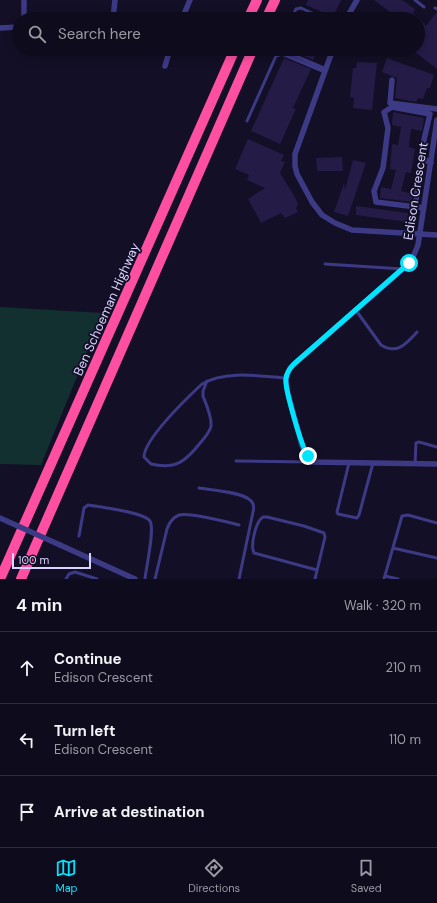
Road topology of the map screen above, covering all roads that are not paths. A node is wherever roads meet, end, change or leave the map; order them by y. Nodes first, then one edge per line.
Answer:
1 (24, 0) edge
2 (114, 0) edge
3 (190, 0) edge
4 (252, 0) edge
5 (257, 0) edge
6 (274, 0) edge
7 (357, 0) edge
8 (415, 0) edge
9 (424, 7) dead end
10 (24, 12) edge
11 (113, 12) edge
12 (185, 12) edge
13 (247, 12) edge
14 (251, 12) edge
15 (269, 12) edge
16 (294, 12) edge
17 (310, 12) edge
18 (350, 12) edge
19 (0, 28) edge
20 (12, 28) edge
21 (168, 56) edge
22 (231, 56) edge
23 (250, 56) edge
24 (276, 56) edge
25 (287, 56) edge
26 (295, 56) edge
27 (330, 56) edge
28 (164, 66) dead end
29 (325, 70) junction
30 (392, 80) dead end
31 (437, 109) edge
32 (437, 120) edge
33 (247, 121) dead end
34 (422, 158) junction
35 (431, 163) junction
36 (415, 207) junction
37 (424, 208) junction
38 (420, 234) junction
39 (437, 235) edge
40 (325, 264) dead end
41 (403, 269) junction
42 (355, 310) junction
43 (417, 332) dead end
44 (286, 378) junction
45 (207, 381) junction
46 (437, 447) edge
47 (236, 461) dead end
48 (311, 462) junction
49 (349, 463) junction
50 (374, 463) junction
51 (415, 464) junction
52 (437, 464) edge
53 (200, 488) dead end
54 (0, 518) edge
55 (437, 523) edge
56 (239, 524) dead end
57 (78, 536) dead end
58 (393, 548) junction
59 (437, 558) edge
60 (317, 570) junction
61 (385, 577) edge
62 (0, 579) edge
63 (21, 579) edge
64 (66, 579) edge
65 (97, 579) edge
66 (135, 579) edge
67 (145, 579) edge
68 (155, 579) edge
69 (239, 579) edge
70 (315, 579) edge
71 (398, 579) edge

1 - 10 street
2 - 11 street
3 - 12 street
4 - 13 highway
5 - 14 highway
6 - 15 highway
7 - 18 street
8 - 9 lane
16 - 17 lane
19 - 20 street
21 - 28 street
22 - 62 highway, Ben Schoeman Highway
23 - 63 highway
24 - 33 lane
25 - 29 lane
26 - 29 lane
27 - 29 street
29 - 38 street
30 - 31 street
32 - 35 street, Edison Crescent
34 - 35 street
34 - 36 street
34 - 36 street
35 - 37 street, Edison Crescent
36 - 37 street
37 - 38 street, Edison Crescent
38 - 39 street
38 - 41 street, Edison Crescent
40 - 41 lane
41 - 42 street, Edison Crescent
42 - 43 lane
42 - 44 street, Edison Crescent
44 - 45 lane
44 - 48 street
45 - 45 lane
46 - 51 lane
47 - 48 lane
48 - 49 street
49 - 50 street
49 - 50 lane
50 - 51 street
51 - 52 street
53 - 69 lane
54 - 66 street, bridge
55 - 58 lane
56 - 68 lane
57 - 67 lane
58 - 59 lane
58 - 61 lane
60 - 60 lane
60 - 70 lane
61 - 71 lane
64 - 65 lane

